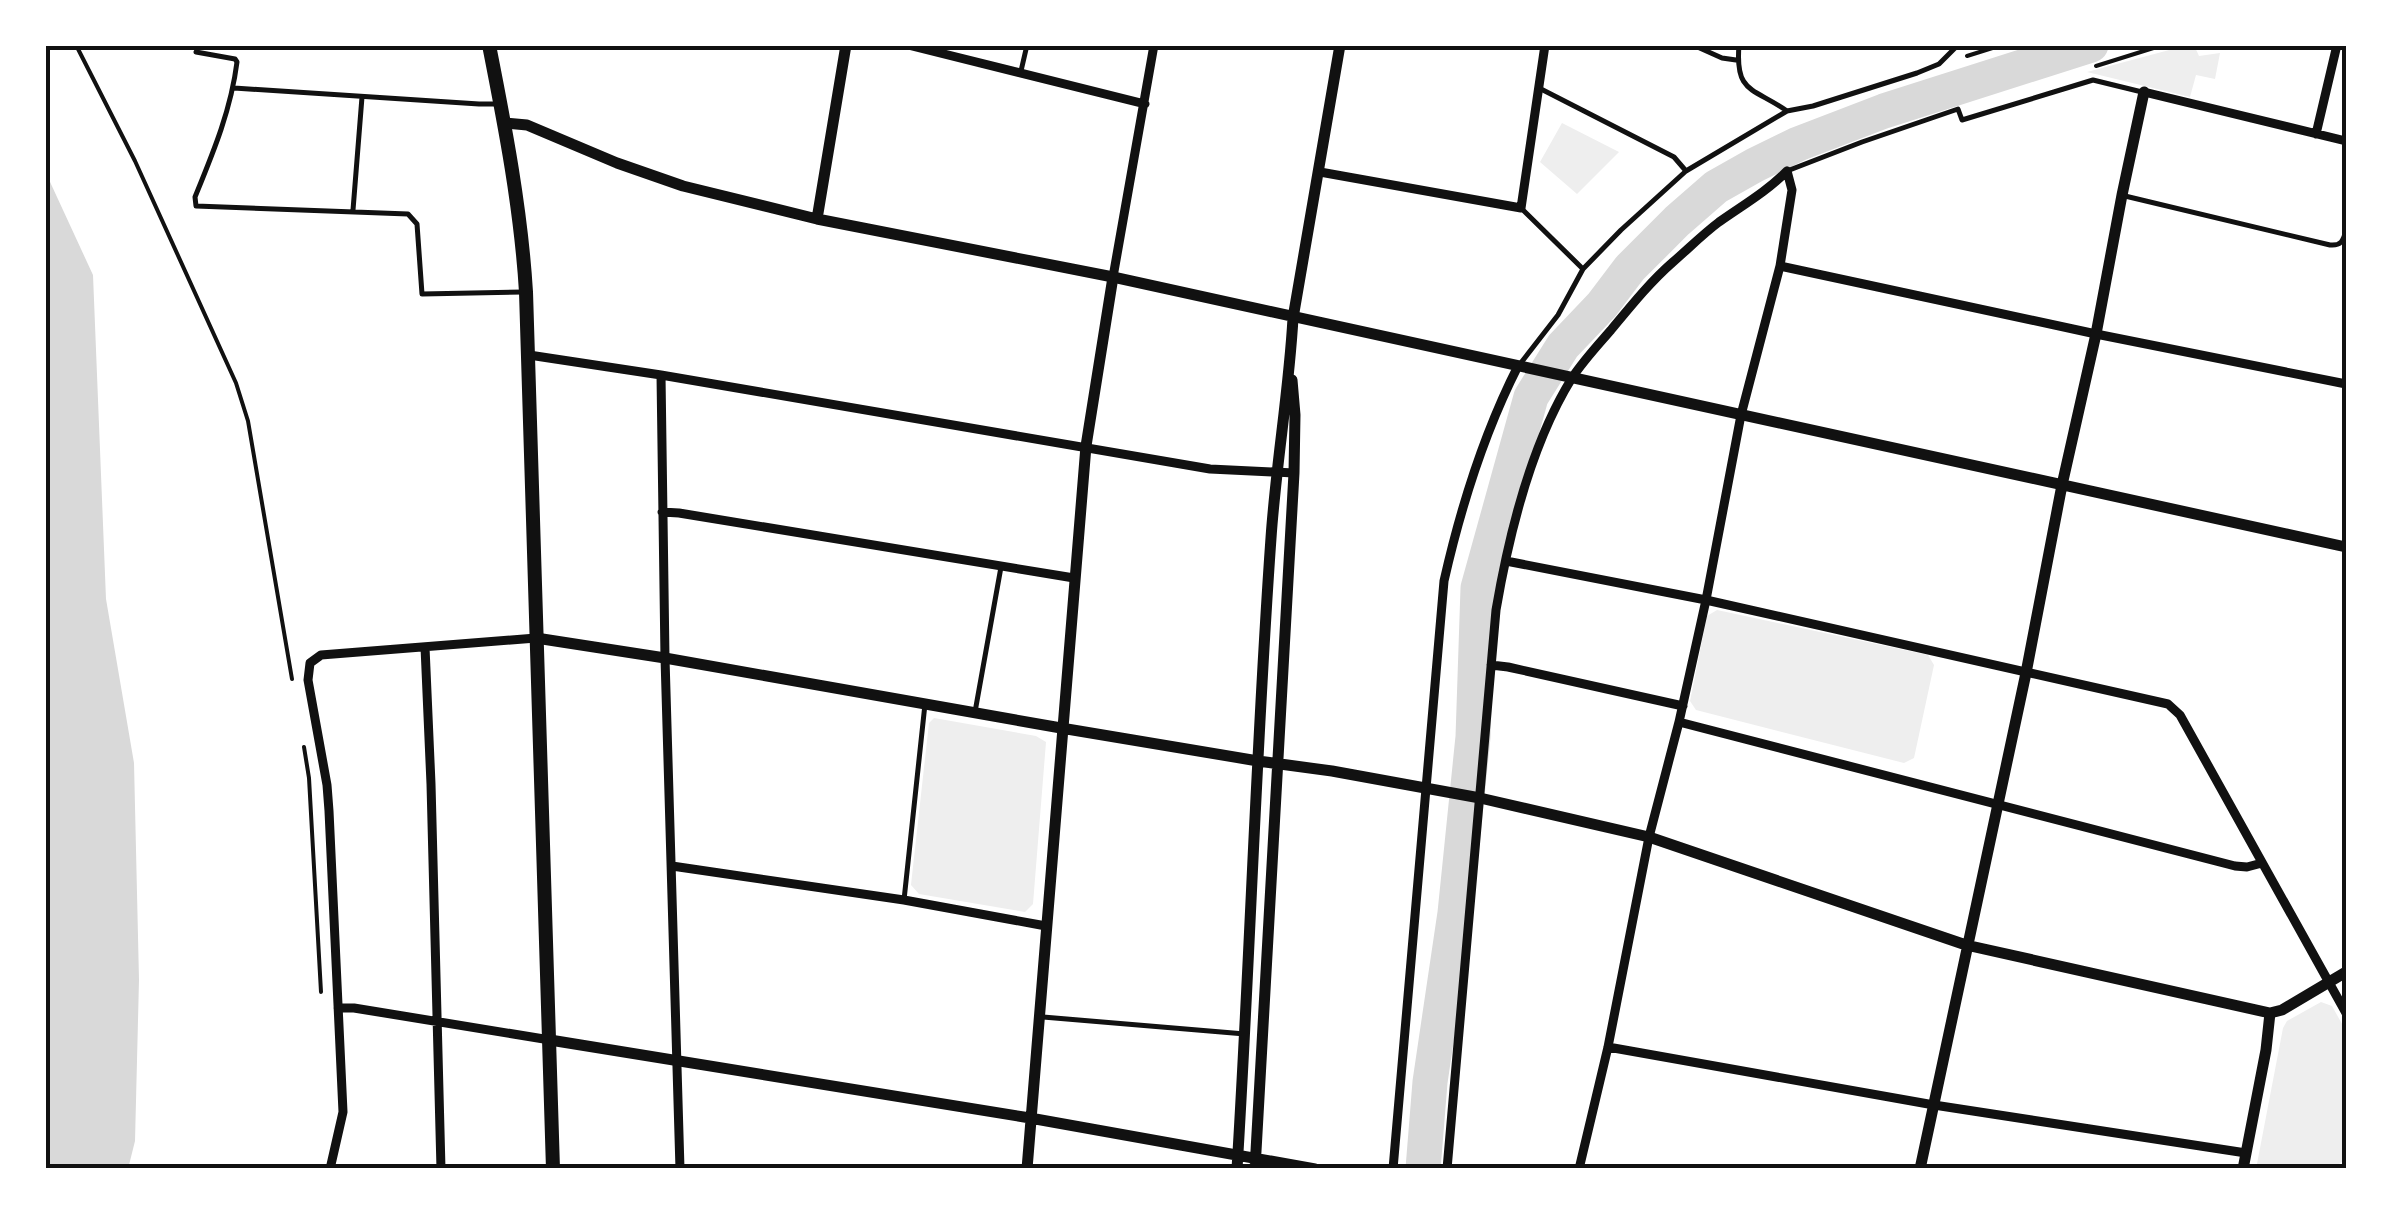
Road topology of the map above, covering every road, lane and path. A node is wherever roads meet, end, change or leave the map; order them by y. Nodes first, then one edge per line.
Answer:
1 (76, 45) edge
2 (488, 45) edge
3 (846, 45) edge
4 (908, 45) edge
5 (1026, 45) edge
6 (1154, 45) edge
7 (1340, 45) edge
8 (1545, 45) edge
9 (1692, 45) edge
10 (1739, 45) edge
11 (1958, 45) edge
12 (2002, 45) edge
13 (2338, 45) edge
14 (196, 52) dead end
15 (1738, 60) junction
16 (1938, 64) junction
17 (1021, 72) junction
18 (234, 88) junction
19 (1539, 88) junction
20 (2144, 92) junction
21 (362, 96) junction
22 (500, 104) junction
23 (1145, 104) junction
24 (1787, 111) junction
25 (504, 123) junction
26 (2316, 134) junction
27 (2346, 142) edge
28 (1686, 171) junction
29 (1320, 172) junction
30 (1787, 172) junction
31 (2122, 196) junction
32 (1521, 208) junction
33 (353, 210) junction
34 (817, 219) junction
35 (2346, 231) edge
36 (1780, 266) junction
37 (1584, 269) junction
38 (1114, 277) junction
39 (526, 292) junction
40 (1293, 318) junction
41 (2096, 334) junction
42 (529, 355) junction
43 (1290, 361) junction
44 (1522, 367) junction
45 (660, 375) junction
46 (1569, 377) junction
47 (2346, 384) edge
48 (1741, 415) junction
49 (1086, 446) junction
50 (1278, 473) junction
51 (1294, 473) junction
52 (2062, 485) junction
53 (662, 512) junction
54 (2346, 547) edge
55 (1506, 561) junction
56 (1001, 566) junction
57 (1074, 578) junction
58 (1706, 600) junction
59 (536, 638) junction
60 (425, 647) junction
61 (665, 658) junction
62 (1491, 666) junction
63 (2026, 673) junction
64 (292, 678) dead end
65 (925, 704) junction
66 (1683, 706) junction
67 (975, 712) junction
68 (1680, 722) junction
69 (1062, 728) junction
70 (303, 746) dead end
71 (1258, 761) junction
72 (1277, 764) junction
73 (1429, 788) junction
74 (1477, 797) junction
75 (1997, 805) junction
76 (1648, 838) junction
77 (2262, 862) junction
78 (672, 866) junction
79 (904, 900) junction
80 (1046, 926) junction
81 (1966, 945) junction
82 (2346, 972) edge
83 (2329, 982) junction
84 (322, 1007) dead end
85 (338, 1008) junction
86 (2270, 1013) junction
87 (2346, 1013) edge
88 (1040, 1016) junction
89 (436, 1021) junction
90 (1244, 1034) junction
91 (550, 1040) junction
92 (1608, 1047) junction
93 (675, 1061) junction
94 (1934, 1105) junction
95 (1030, 1118) junction
96 (2246, 1153) junction
97 (1237, 1163) edge
98 (1256, 1164) edge
99 (330, 1169) edge
100 (440, 1169) edge
101 (553, 1169) edge
102 (680, 1169) edge
103 (1027, 1169) edge
104 (1315, 1169) edge
105 (1392, 1169) edge
106 (1447, 1169) edge
107 (1579, 1169) edge
108 (1920, 1169) edge
109 (2243, 1169) edge

1 - 64 path
2 - 22 main road
3 - 34 street
4 - 17 street
5 - 17 lane
6 - 23 street
7 - 29 street
8 - 19 street
9 - 15 lane
10 - 15 lane
11 - 16 lane
12 - 16 path
13 - 26 street
14 - 18 lane
15 - 24 lane
16 - 24 lane
17 - 23 street
18 - 21 lane
18 - 33 lane
19 - 28 lane
19 - 32 street
20 - 26 street
20 - 30 lane
20 - 31 street
21 - 22 lane
21 - 33 lane
22 - 25 main road
23 - 38 street
24 - 28 lane
25 - 34 street
25 - 39 main road
26 - 27 street
28 - 37 lane
29 - 32 street
29 - 40 street
30 - 36 street
30 - 46 street
31 - 35 lane
31 - 41 street
32 - 37 lane
33 - 39 lane
34 - 38 street
36 - 41 street
36 - 48 street
37 - 44 lane
38 - 40 street
38 - 49 street
39 - 42 main road
40 - 43 street
40 - 44 street
41 - 47 street
41 - 52 street
42 - 45 street
42 - 59 main road
43 - 50 street
43 - 51 street
44 - 46 street
44 - 73 street
45 - 49 street
45 - 53 street
46 - 48 street
46 - 55 street
48 - 52 street
48 - 58 street
49 - 50 street
49 - 57 street
50 - 51 street
50 - 71 street
51 - 72 street
52 - 54 street
52 - 63 street
53 - 56 street
53 - 61 street
55 - 58 street
55 - 62 street
56 - 57 street
56 - 67 lane
57 - 69 street
58 - 63 street
58 - 66 street
59 - 60 street
59 - 61 street
59 - 91 main road
60 - 85 street
60 - 89 street
61 - 65 street
61 - 78 street
62 - 66 street
62 - 74 street
63 - 75 street
63 - 77 street
65 - 67 street
65 - 79 lane
66 - 68 street
67 - 69 street
68 - 75 street
68 - 76 street
69 - 71 street
69 - 80 street
70 - 84 path
71 - 72 street
71 - 90 street
72 - 73 street
72 - 98 street
73 - 74 street
73 - 105 street
74 - 76 street
74 - 106 street
75 - 77 street
75 - 81 street
76 - 81 street
76 - 92 street
77 - 83 street
78 - 79 street
78 - 93 street
79 - 80 street
80 - 88 street
81 - 86 street
81 - 94 street
82 - 83 street
83 - 86 street
83 - 87 street
85 - 89 street
85 - 99 street
86 - 96 street
88 - 90 lane
88 - 95 street
89 - 91 street
89 - 100 street
90 - 97 street
91 - 93 street
91 - 101 main road
92 - 94 street
92 - 107 street
93 - 95 street
93 - 102 street
94 - 96 street
94 - 108 street
95 - 97 street
95 - 103 street
96 - 109 street
97 - 98 street
98 - 104 street

